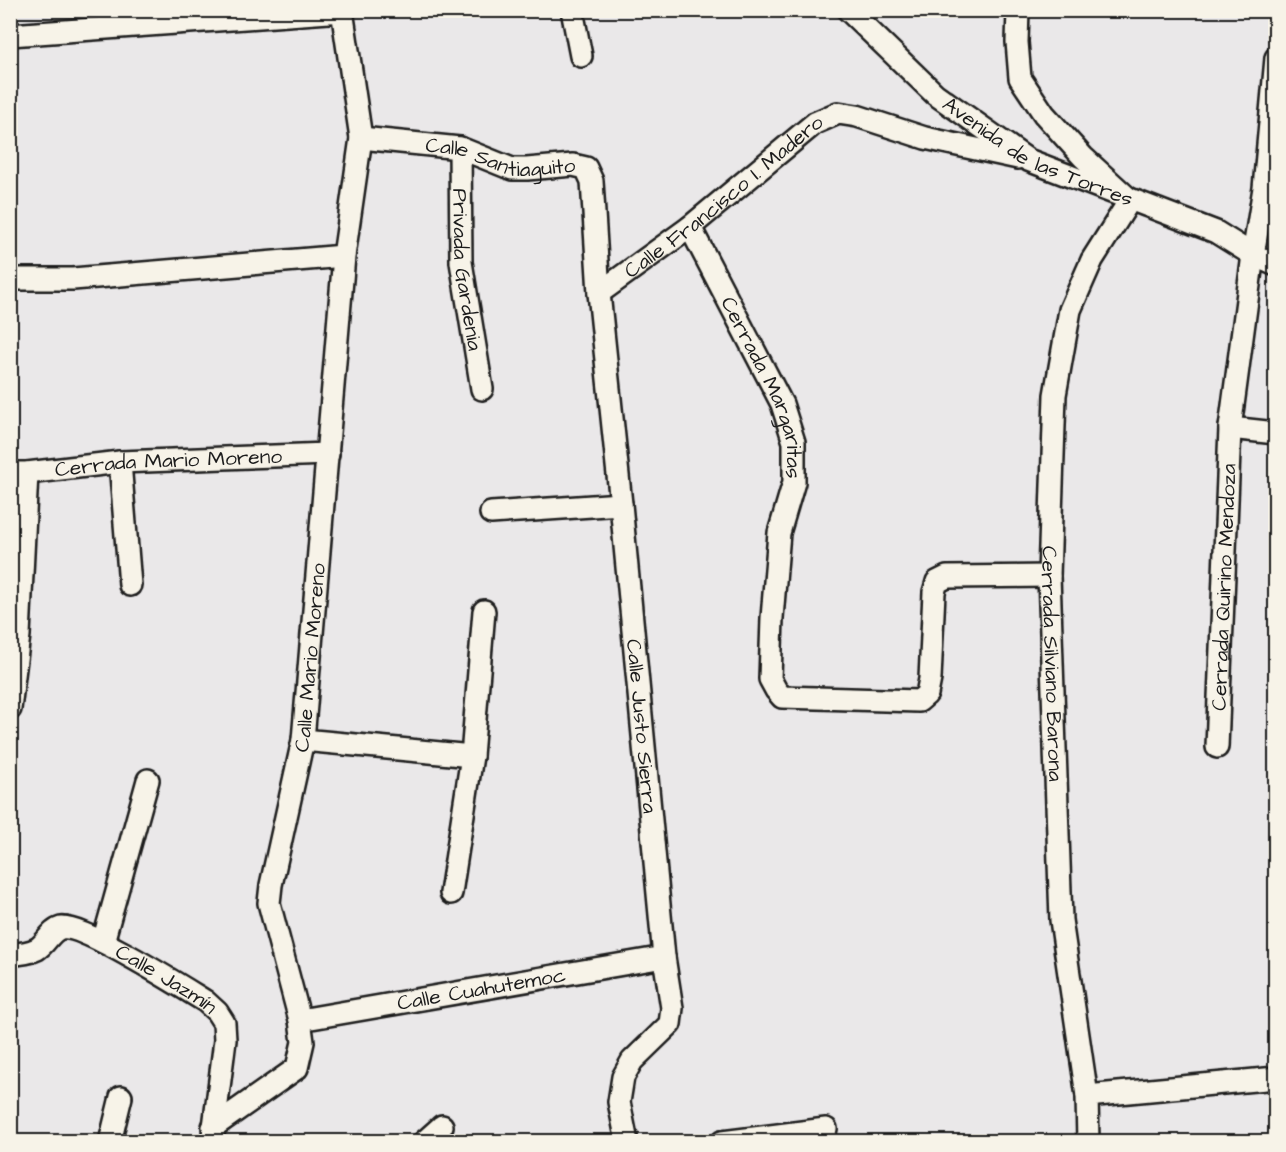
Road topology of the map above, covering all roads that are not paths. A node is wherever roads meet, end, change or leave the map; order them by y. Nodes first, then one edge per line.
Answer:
1 (572, 10) edge
2 (848, 10) edge
3 (1018, 10) edge
4 (343, 11) edge
5 (10, 35) edge
6 (581, 56) dead end
7 (1275, 58) edge
8 (361, 138) junction
9 (460, 148) junction
10 (1028, 160) junction
11 (1269, 186) edge
12 (1130, 200) junction
13 (690, 227) junction
14 (1253, 255) junction
15 (345, 256) junction
16 (1275, 265) edge
17 (10, 279) edge
18 (599, 293) junction
19 (482, 390) dead end
20 (1230, 428) junction
21 (1275, 433) edge
22 (327, 454) junction
23 (120, 462) junction
24 (19, 473) edge
25 (621, 504) junction
26 (491, 513) dead end
27 (1050, 576) junction
28 (130, 585) dead end
29 (484, 610) dead end
30 (15, 635) edge
31 (10, 709) edge
32 (303, 740) junction
33 (1216, 747) dead end
34 (472, 756) junction
35 (148, 780) dead end
36 (451, 893) dead end
37 (103, 942) junction
38 (10, 954) edge
39 (664, 957) junction
40 (300, 1020) junction
41 (1275, 1078) edge
42 (1087, 1096) junction
43 (121, 1097) dead end
44 (441, 1126) dead end
45 (826, 1129) dead end
46 (213, 1135) edge
47 (111, 1142) edge
48 (424, 1142) edge
49 (627, 1142) edge
50 (723, 1142) edge
51 (1088, 1142) edge

1 - 6 street
2 - 10 street, Avenida de las Torres
3 - 12 street
4 - 5 street
4 - 8 street, Calle Mario Moreno
7 - 11 street, Cerrada Quirino Mendoza
8 - 9 street, Calle Santiaguito
8 - 15 street, Calle Mario Moreno
9 - 18 street, Calle Santiaguito
9 - 19 street, Privada Gardenia
10 - 12 street, Avenida de las Torres
10 - 13 street, Calle Francisco I. Madero
11 - 14 street, Cerrada Quirino Mendoza
12 - 14 street, Avenida de las Torres
12 - 27 street, Cerrada Silviano Barona
13 - 18 street, Calle Francisco I. Madero
13 - 27 street, Cerrada Margaritas
14 - 16 street, Avenida de las Torres
14 - 20 street, Cerrada Quirino Mendoza
15 - 17 street
15 - 22 street, Calle Mario Moreno
18 - 25 street, Calle Justo Sierra
20 - 21 street
20 - 33 street, Cerrada Quirino Mendoza
22 - 23 street, Cerrada Mario Moreno
22 - 32 street, Calle Mario Moreno
23 - 24 street, Cerrada Mario Moreno
23 - 28 street
24 - 30 street, Cerrada Mario Moreno
25 - 26 street
25 - 39 street, Calle Justo Sierra
27 - 42 street, Cerrada Silviano Barona
29 - 34 street
30 - 31 street, Cerrada Mario Moreno
32 - 34 street
32 - 40 street, Calle Mario Moreno
34 - 36 street
35 - 37 street
37 - 38 street, Calle Jazmín
37 - 46 street, Calle Jazmín
39 - 40 street, Calle Cuahutemoc
39 - 49 street, Calle Justo Sierra
40 - 46 street, Calle Mario Moreno
41 - 42 street
42 - 51 street, Cerrada Silviano Barona
43 - 47 street
44 - 48 street
45 - 50 street

